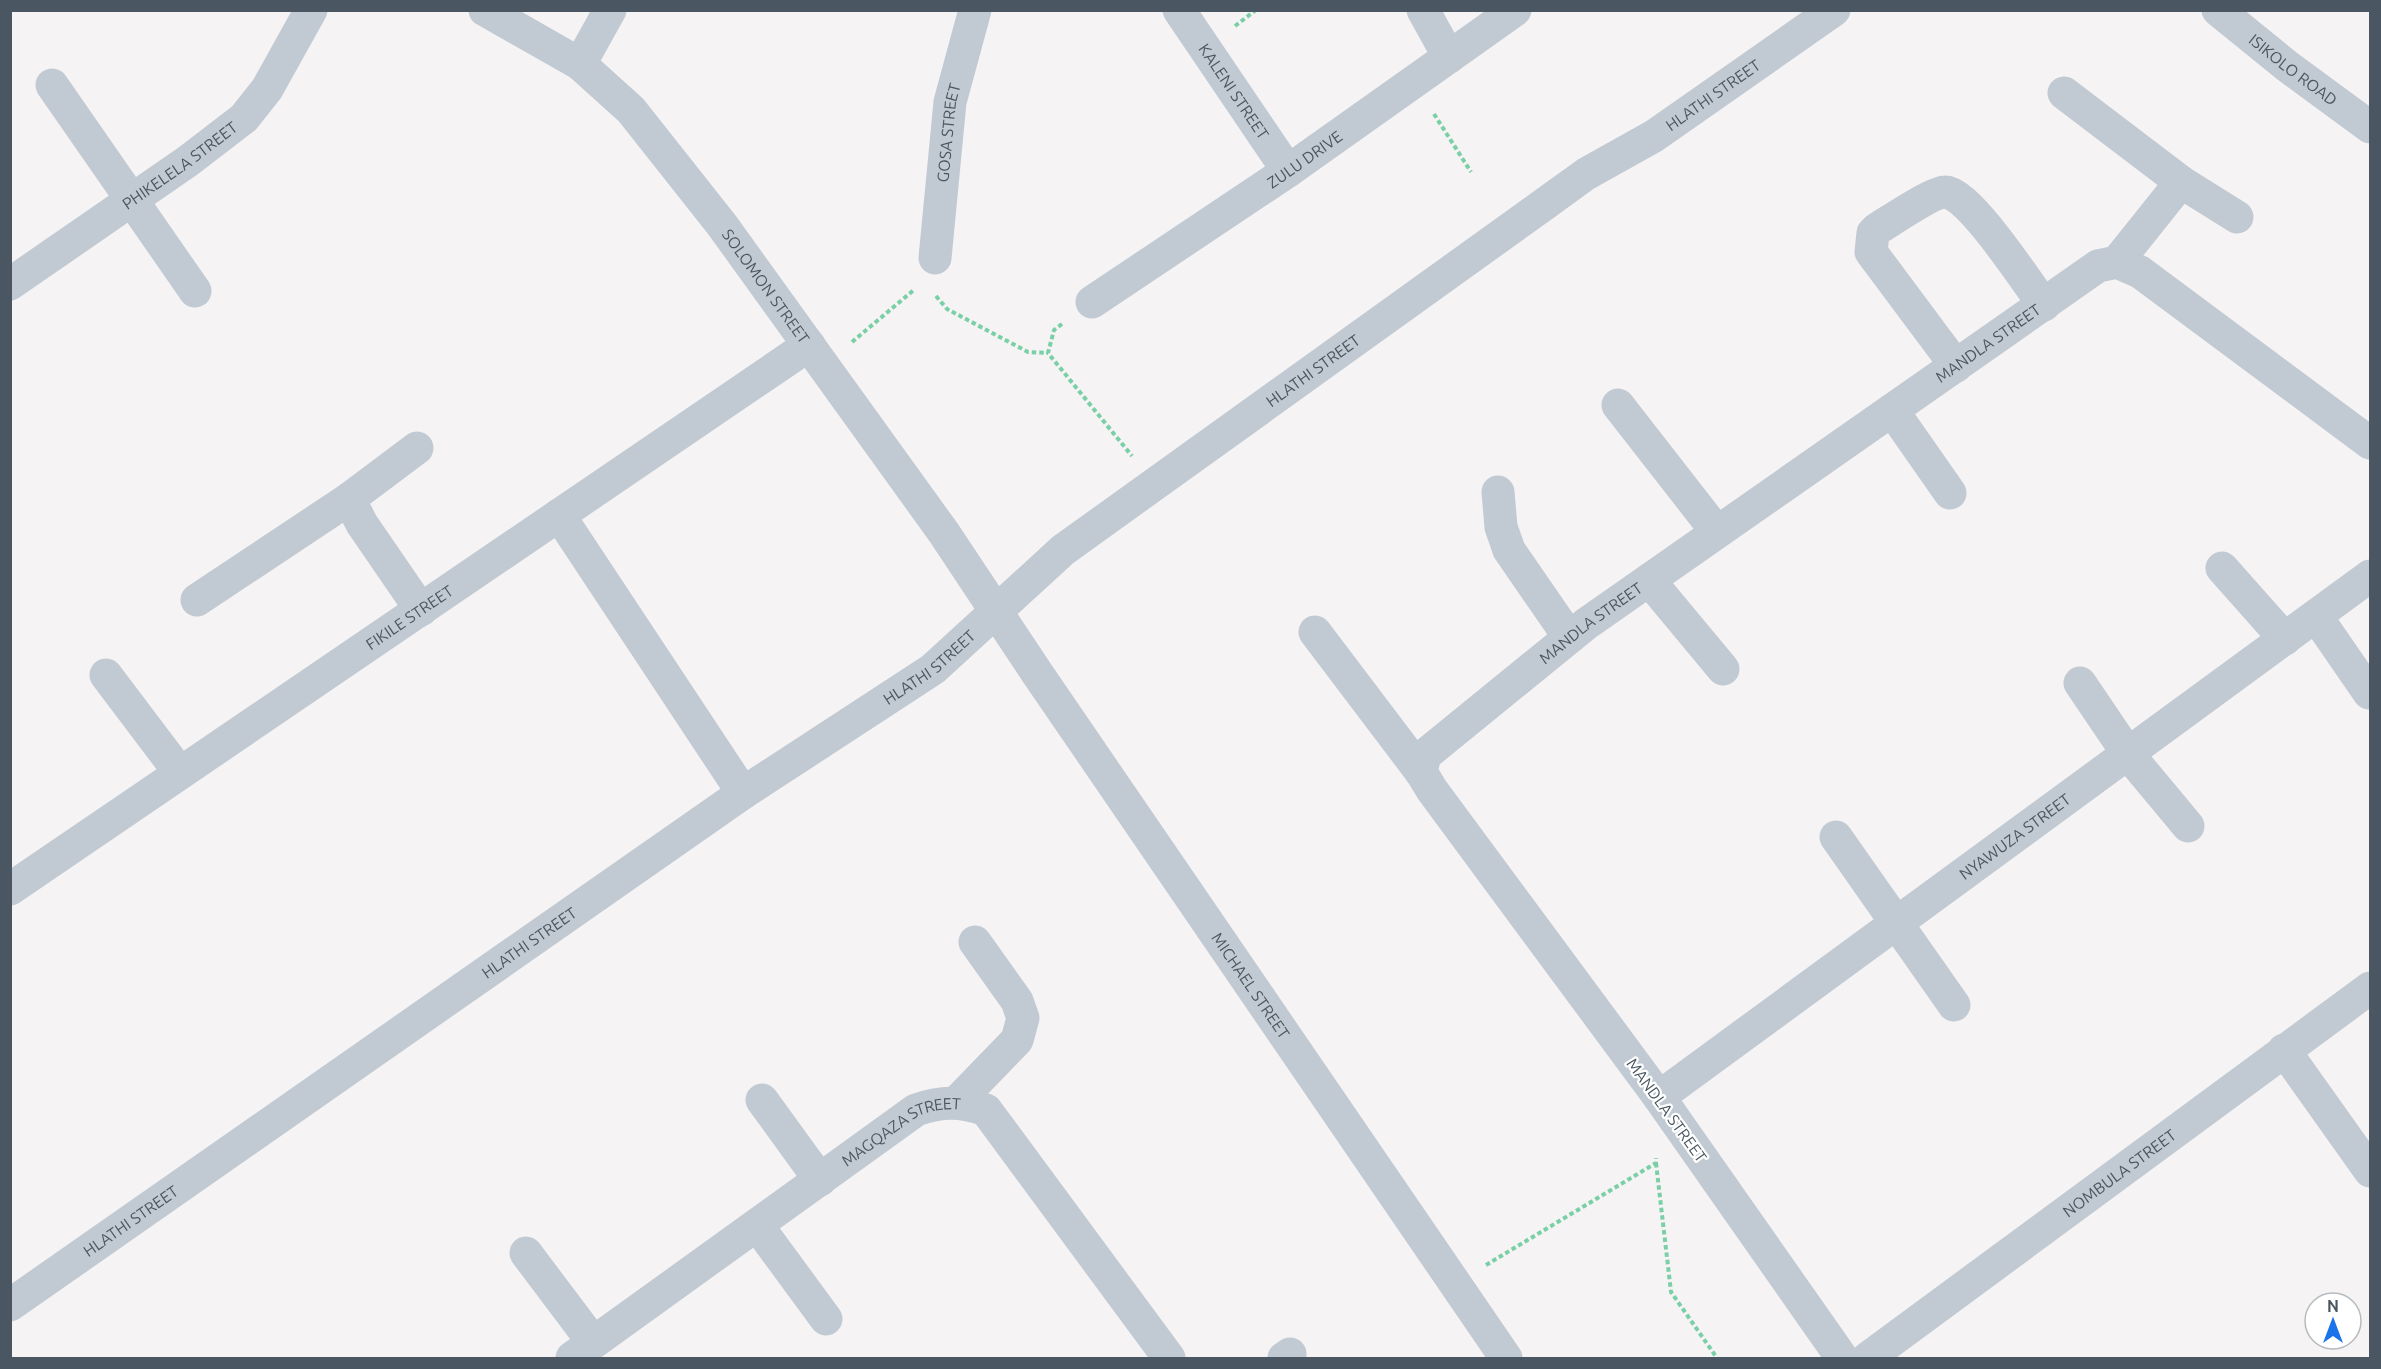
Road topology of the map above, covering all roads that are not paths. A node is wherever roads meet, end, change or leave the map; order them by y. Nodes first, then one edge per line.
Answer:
1 (311, 10) edge
2 (485, 10) edge
3 (610, 10) edge
4 (975, 10) edge
5 (1179, 10) edge
6 (1423, 10) edge
7 (1515, 10) edge
8 (1834, 10) edge
9 (2218, 10) edge
10 (1449, 57) junction
11 (580, 64) junction
12 (52, 85) dead end
13 (2064, 93) dead end
14 (2370, 127) edge
15 (1288, 171) junction
16 (2181, 182) junction
17 (131, 200) junction
18 (2237, 218) dead end
19 (2117, 262) junction
20 (929, 270) road end
21 (10, 284) edge
22 (195, 291) dead end
23 (1092, 302) road end
24 (2044, 305) junction
25 (815, 354) junction
26 (1956, 366) junction
27 (1618, 405) dead end
28 (1892, 410) junction
29 (2370, 443) edge
30 (417, 448) dead end
31 (1498, 492) dead end
32 (1950, 493) dead end
33 (349, 499) junction
34 (559, 515) junction
35 (1717, 532) junction
36 (2222, 568) dead end
37 (2370, 576) edge
38 (1649, 580) junction
39 (197, 600) dead end
40 (421, 610) junction
41 (997, 612) junction
42 (2316, 616) junction
43 (1315, 632) dead end
44 (1569, 638) junction
45 (2285, 639) junction
46 (1723, 669) dead end
47 (106, 675) dead end
48 (2080, 683) dead end
49 (2369, 693) edge
50 (2128, 754) junction
51 (1421, 772) junction
52 (180, 773) junction
53 (742, 793) junction
54 (2188, 826) dead end
55 (1836, 837) dead end
56 (10, 889) edge
57 (1897, 922) junction
58 (975, 942) dead end
59 (2370, 988) edge
60 (1954, 1005) dead end
61 (2284, 1050) junction
62 (1659, 1097) junction
63 (762, 1100) dead end
64 (957, 1102) junction
65 (2370, 1171) edge
66 (820, 1180) junction
67 (757, 1225) junction
68 (526, 1253) dead end
69 (10, 1305) edge
70 (826, 1319) dead end
71 (582, 1351) edge
72 (1169, 1359) edge
73 (1506, 1359) edge
74 (1842, 1359) edge
75 (1868, 1359) edge

1 - 17 street, PHIKELELA STREET
2 - 11 street, SOLOMON STREET
3 - 11 street
4 - 20 street, GOSA STREET
5 - 15 street, KALENI STREET
6 - 10 street
7 - 10 street, ZULU DRIVE
8 - 41 street, HLATHI STREET
9 - 14 street, ISIKOLO ROAD
10 - 15 street, ZULU DRIVE
11 - 25 street, SOLOMON STREET
12 - 17 street
13 - 16 street
15 - 23 street, ZULU DRIVE
16 - 18 street
16 - 19 street
17 - 21 street, PHIKELELA STREET
17 - 22 street
19 - 24 street, MANDLA STREET
19 - 29 street
24 - 26 street, MANDLA STREET
24 - 26 street
25 - 34 street, FIKILE STREET
25 - 41 street, SOLOMON STREET
26 - 28 street, MANDLA STREET
27 - 35 street
28 - 32 street
28 - 35 street, MANDLA STREET
30 - 33 street
31 - 44 street
33 - 39 street
33 - 40 street
34 - 40 street, FIKILE STREET
34 - 53 street
35 - 38 street, MANDLA STREET
36 - 45 street
37 - 42 street, NYAWUZA STREET
38 - 44 street, MANDLA STREET
38 - 46 street
40 - 52 street, FIKILE STREET
41 - 53 street, HLATHI STREET
41 - 73 street, MICHAEL STREET
42 - 45 street, NYAWUZA STREET
42 - 49 street
43 - 51 street
44 - 51 street, MANDLA STREET
45 - 50 street, NYAWUZA STREET
47 - 52 street
48 - 50 street
50 - 54 street
50 - 57 street, NYAWUZA STREET
51 - 62 street, MANDLA STREET
52 - 56 street, FIKILE STREET
53 - 69 street, HLATHI STREET
55 - 57 street
57 - 60 street
57 - 62 street, NYAWUZA STREET
58 - 64 street
59 - 61 street, NOMBULA STREET
61 - 65 street
61 - 75 street, NOMBULA STREET
62 - 74 street, MANDLA STREET
63 - 66 street
64 - 66 street, MAGQAZA STREET
64 - 72 street, MAGQAZA STREET
66 - 67 street, MAGQAZA STREET
67 - 70 street
67 - 71 street, MAGQAZA STREET
68 - 71 street

